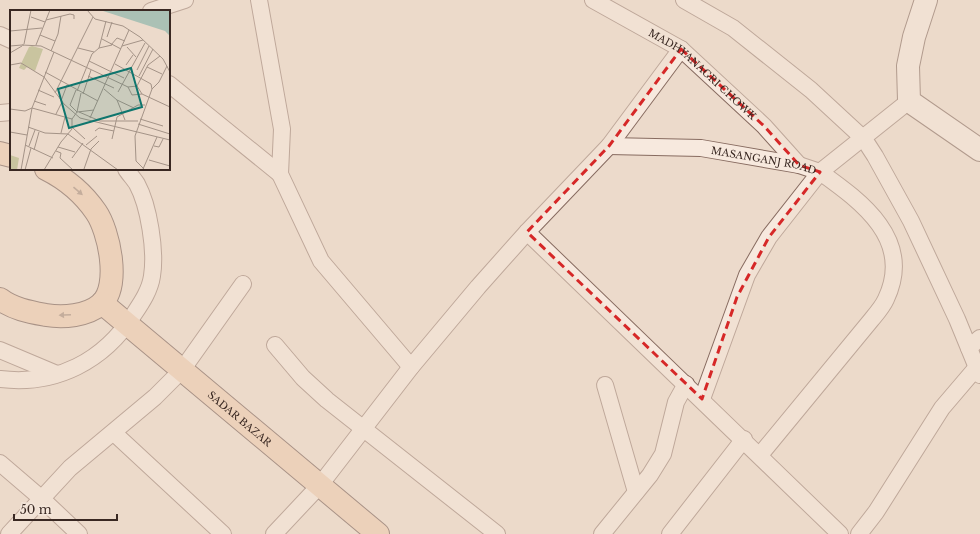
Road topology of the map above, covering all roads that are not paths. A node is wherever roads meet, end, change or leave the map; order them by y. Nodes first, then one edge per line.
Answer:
1 (185, 0) edge
2 (259, 0) edge
3 (593, 0) edge
4 (684, 0) edge
5 (926, 0) edge
6 (154, 10) edge
7 (0, 35) edge
8 (10, 40) edge
9 (681, 49) junction
10 (170, 85) edge
11 (910, 101) junction
12 (10, 112) edge
13 (0, 113) edge
14 (864, 139) junction
15 (609, 146) junction
16 (980, 150) edge
17 (0, 153) edge
18 (10, 156) edge
19 (799, 165) junction
20 (48, 170) edge
21 (127, 170) edge
22 (820, 172) junction
23 (280, 174) junction
24 (527, 232) junction
25 (243, 284) dead end
26 (0, 299) edge
27 (102, 303) junction
28 (127, 324) junction
29 (974, 343) edge
30 (275, 345) dead end
31 (0, 350) edge
32 (411, 367) junction
33 (182, 370) junction
34 (978, 371) edge
35 (57, 374) junction
36 (0, 379) edge
37 (686, 384) junction
38 (605, 385) dead end
39 (702, 400) junction
40 (363, 429) junction
41 (114, 433) junction
42 (744, 439) junction
43 (760, 455) junction
44 (0, 463) edge
45 (320, 485) junction
46 (636, 492) junction
47 (42, 499) junction
48 (9, 534) edge
49 (79, 534) edge
50 (223, 534) edge
51 (274, 534) edge
52 (378, 534) edge
53 (497, 534) edge
54 (602, 534) edge
55 (670, 534) edge
56 (840, 534) edge
57 (859, 534) edge

1 - 6 street
2 - 23 street
3 - 9 street, MADHYANAGRI CHOWK
4 - 14 street
5 - 11 street
7 - 8 street
9 - 15 street
9 - 19 street, MADHYANAGRI CHOWK
10 - 23 street
11 - 14 street, MASANGANJ ROAD
11 - 16 street
12 - 13 street
14 - 22 street, MASANGANJ ROAD
14 - 29 street
15 - 19 street, MASANGANJ ROAD
15 - 24 street
17 - 18 main road
19 - 22 street, MASANGANJ ROAD
20 -> 27 main road
21 - 28 street
22 - 39 street
22 - 43 street
23 - 32 street
24 - 32 street
24 - 37 street
25 - 33 street
27 -> 26 main road
27 - 28 main road, SADAR BAZAR
28 - 33 main road, SADAR BAZAR
28 - 35 street
29 - 34 street
30 - 40 street
31 - 35 street
32 - 40 street
33 - 41 street
33 - 45 main road, SADAR BAZAR
34 - 57 street
35 - 36 street
37 - 39 street
37 - 46 street
38 - 46 street
39 - 42 street
40 - 45 street
40 - 53 street
41 - 47 street
41 - 50 street
42 - 43 street
42 - 55 street
43 - 56 street
44 - 47 street
45 - 51 street
45 - 52 main road, SADAR BAZAR
46 - 54 street
47 - 48 street
47 - 49 street

